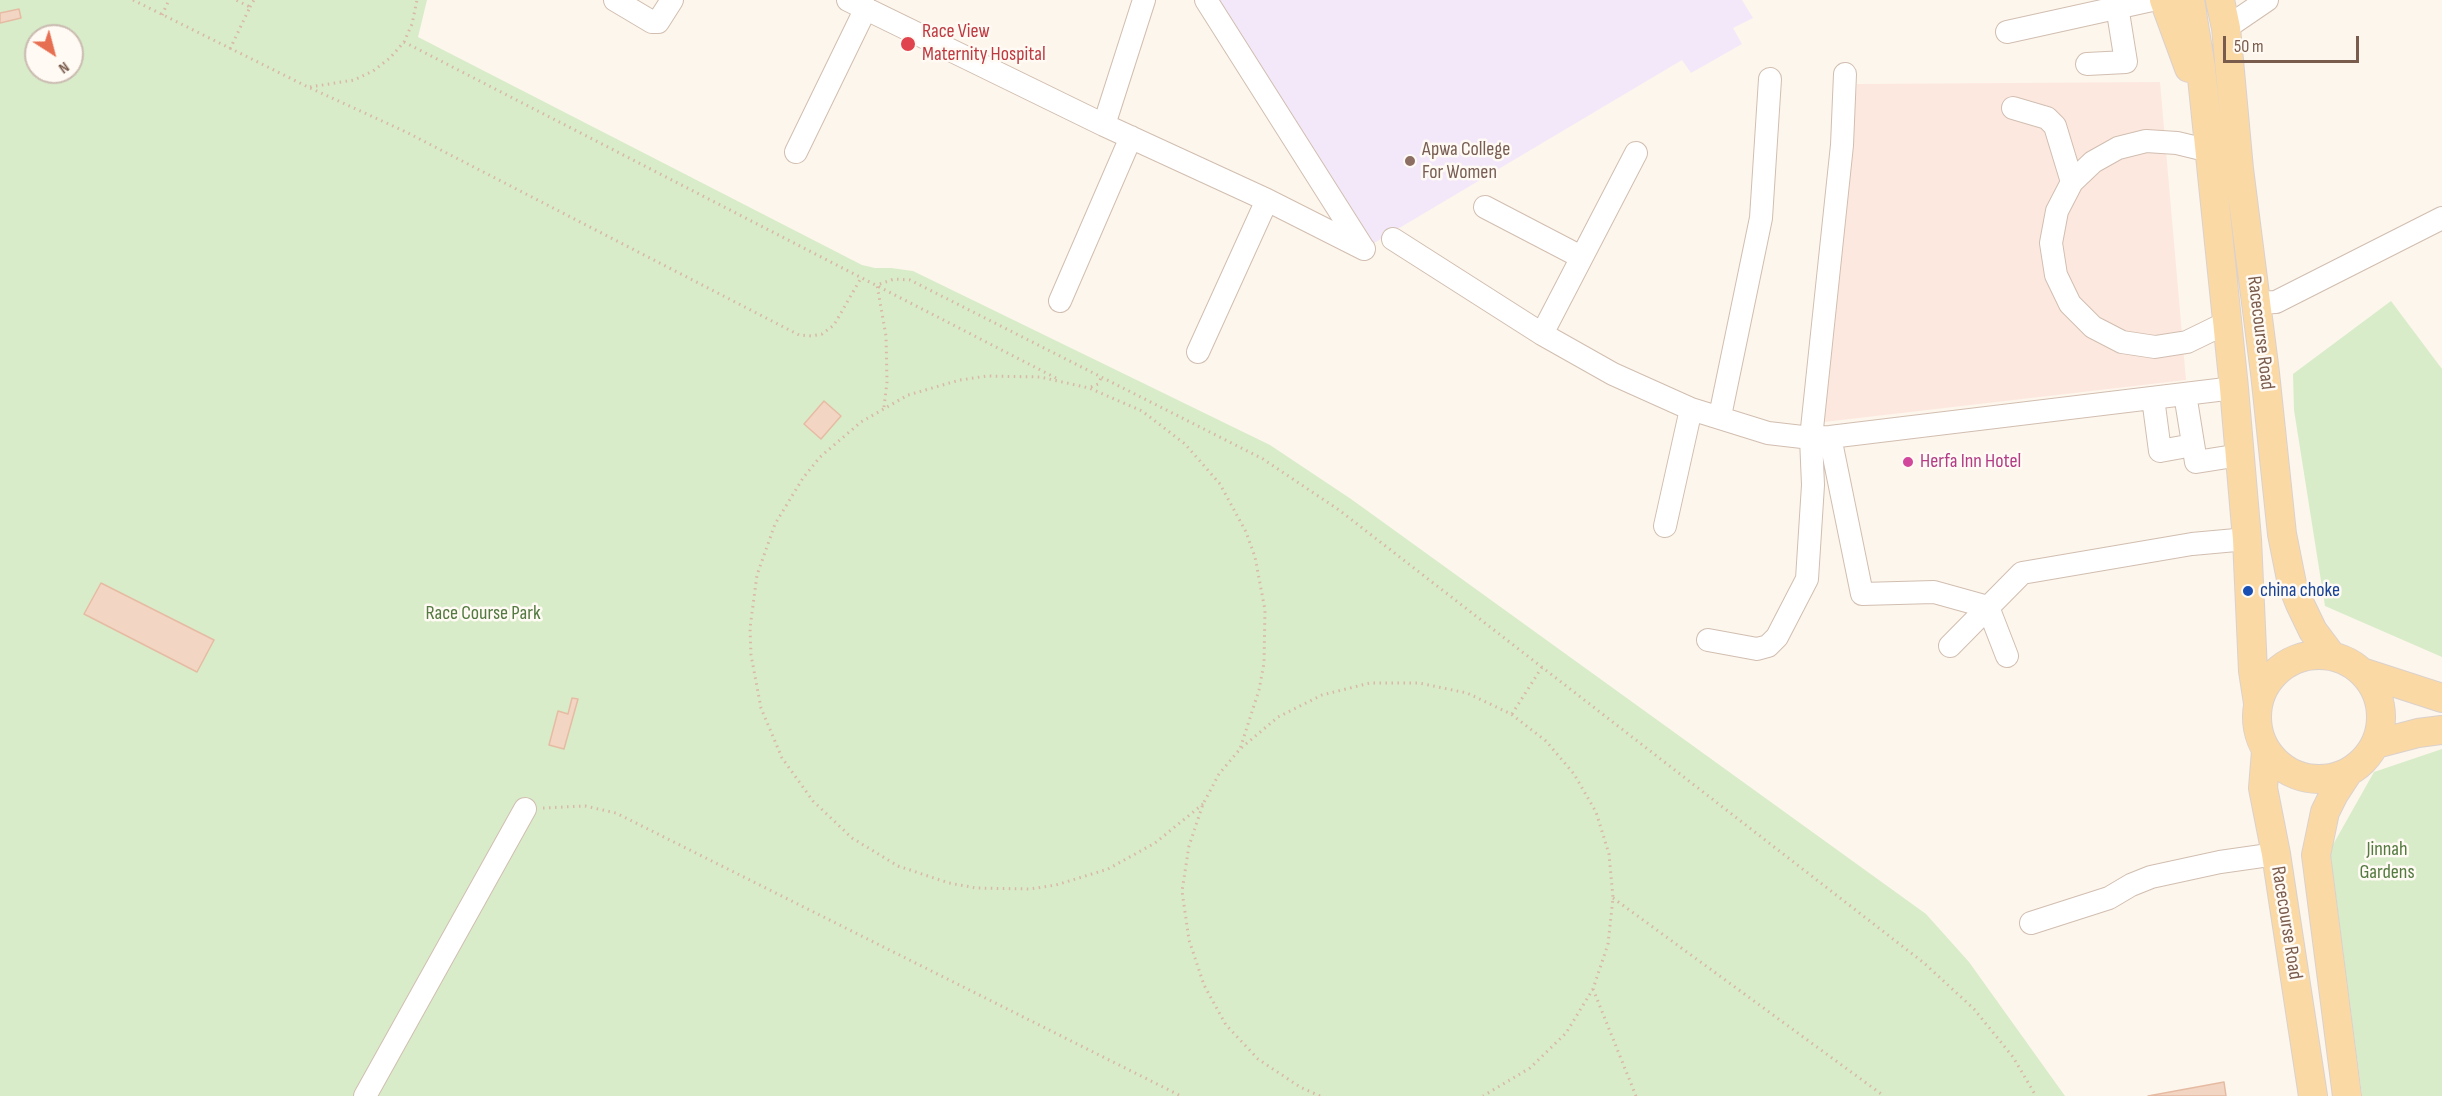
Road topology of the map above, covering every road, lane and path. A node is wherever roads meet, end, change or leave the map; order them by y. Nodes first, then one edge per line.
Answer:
1 (133, 0) edge
2 (169, 0) edge
3 (236, 0) edge
4 (254, 0) edge
5 (417, 0) edge
6 (615, 0) edge
7 (672, 0) edge
8 (1144, 0) edge
9 (1206, 0) edge
10 (2152, 0) edge
11 (2164, 0) edge
12 (2190, 0) edge
13 (2220, 0) edge
14 (2266, 0) edge
15 (857, 4) edge
16 (2117, 6) junction
17 (250, 7) junction
18 (162, 15) junction
19 (2226, 28) junction
20 (2007, 32) dead end
21 (404, 42) junction
22 (230, 49) junction
23 (2087, 64) dead end
24 (1845, 74) dead end
25 (1770, 79) dead end
26 (308, 87) junction
27 (2013, 108) dead end
28 (2207, 118) junction
29 (1104, 125) junction
30 (1131, 137) junction
31 (2210, 151) junction
32 (796, 152) dead end
33 (1636, 153) dead end
34 (2072, 182) junction
35 (1267, 200) junction
36 (1485, 207) dead end
37 (2440, 224) edge
38 (1393, 239) dead end
39 (1581, 257) junction
40 (861, 278) junction
41 (877, 285) junction
42 (1060, 301) dead end
43 (2257, 303) junction
44 (2226, 323) junction
45 (1542, 334) junction
46 (1198, 352) dead end
47 (1102, 376) junction
48 (1061, 380) junction
49 (1089, 388) junction
50 (2234, 388) junction
51 (2185, 394) junction
52 (2153, 398) junction
53 (884, 407) junction
54 (1691, 409) junction
55 (1720, 416) junction
56 (1820, 437) junction
57 (2193, 445) junction
58 (2240, 455) junction
59 (1665, 526) dead end
60 (2247, 539) junction
61 (1988, 607) junction
62 (1708, 640) dead end
63 (1950, 646) dead end
64 (2331, 655) junction
65 (2007, 656) dead end
66 (1542, 667) junction
67 (2365, 673) junction
68 (2442, 698) edge
69 (2258, 702) junction
70 (1511, 714) junction
71 (2442, 730) edge
72 (2376, 744) junction
73 (1240, 749) junction
74 (2266, 750) junction
75 (2347, 774) junction
76 (1203, 804) junction
77 (525, 809) joint
78 (2276, 854) junction
79 (1613, 898) junction
80 (2031, 923) dead end
81 (1593, 989) junction
82 (365, 1096) edge
83 (1181, 1096) edge
84 (1320, 1096) edge
85 (1484, 1096) edge
86 (1636, 1096) edge
87 (1884, 1096) edge
88 (2036, 1096) edge
89 (2313, 1096) edge
90 (2347, 1096) edge

1 - 18 path
2 - 18 path
3 - 17 path
4 - 17 path
5 - 21 path
6 - 7 street
8 - 29 street
9 - 35 street
10 - 16 street
11 - 28 main road
12 - 28 main road
13 - 19 main road, Racecourse Road
14 - 19 street
15 - 29 street
15 - 32 street
16 - 20 street
16 - 23 street
17 - 22 path
18 - 22 path
19 - 43 main road, Racecourse Road
21 - 26 path
21 - 40 path
22 - 26 path
24 - 56 street
25 - 55 street
26 - 40 path
27 - 34 street
28 - 31 main road, Racecourse Road
29 - 30 street
30 - 35 street
30 - 42 street
31 - 34 street
31 - 44 main road, Racecourse Road
33 - 39 street
34 - 44 street
35 - 46 street
36 - 39 street
37 - 43 street
38 - 45 street
39 - 45 street
40 - 41 path
41 - 47 path
41 - 48 path
41 - 53 path
43 - 64 main road, Racecourse Road
44 - 50 main road, Racecourse Road
45 - 54 street
47 - 49 path
47 - 66 path
48 - 49 path
48 - 53 path
49 - 73 path
50 - 51 street
50 - 58 main road, Racecourse Road
51 - 52 street
51 - 57 street
52 - 56 street
52 - 57 street
53 - 76 path
54 - 55 street
54 - 59 street
55 - 56 street
56 - 61 street
56 - 62 street
57 - 58 street
58 - 60 main road, Racecourse Road
60 - 61 street
60 - 69 main road, Racecourse Road
61 - 63 street
61 - 65 street
64 - 67 main road
64 - 69 main road
66 - 70 path
66 - 88 path
67 - 68 main road
67 - 72 main road
69 - 74 main road
70 - 73 path
70 - 79 path
71 - 72 main road
72 - 75 main road
73 - 76 path
74 - 75 main road
74 - 78 main road, Racecourse Road
75 - 90 main road, Racecourse Road
76 - 84 path
77 - 82 street
77 - 83 path
78 - 80 street
78 - 89 main road, Racecourse Road
79 - 81 path
79 - 87 path
81 - 85 path
81 - 86 path

